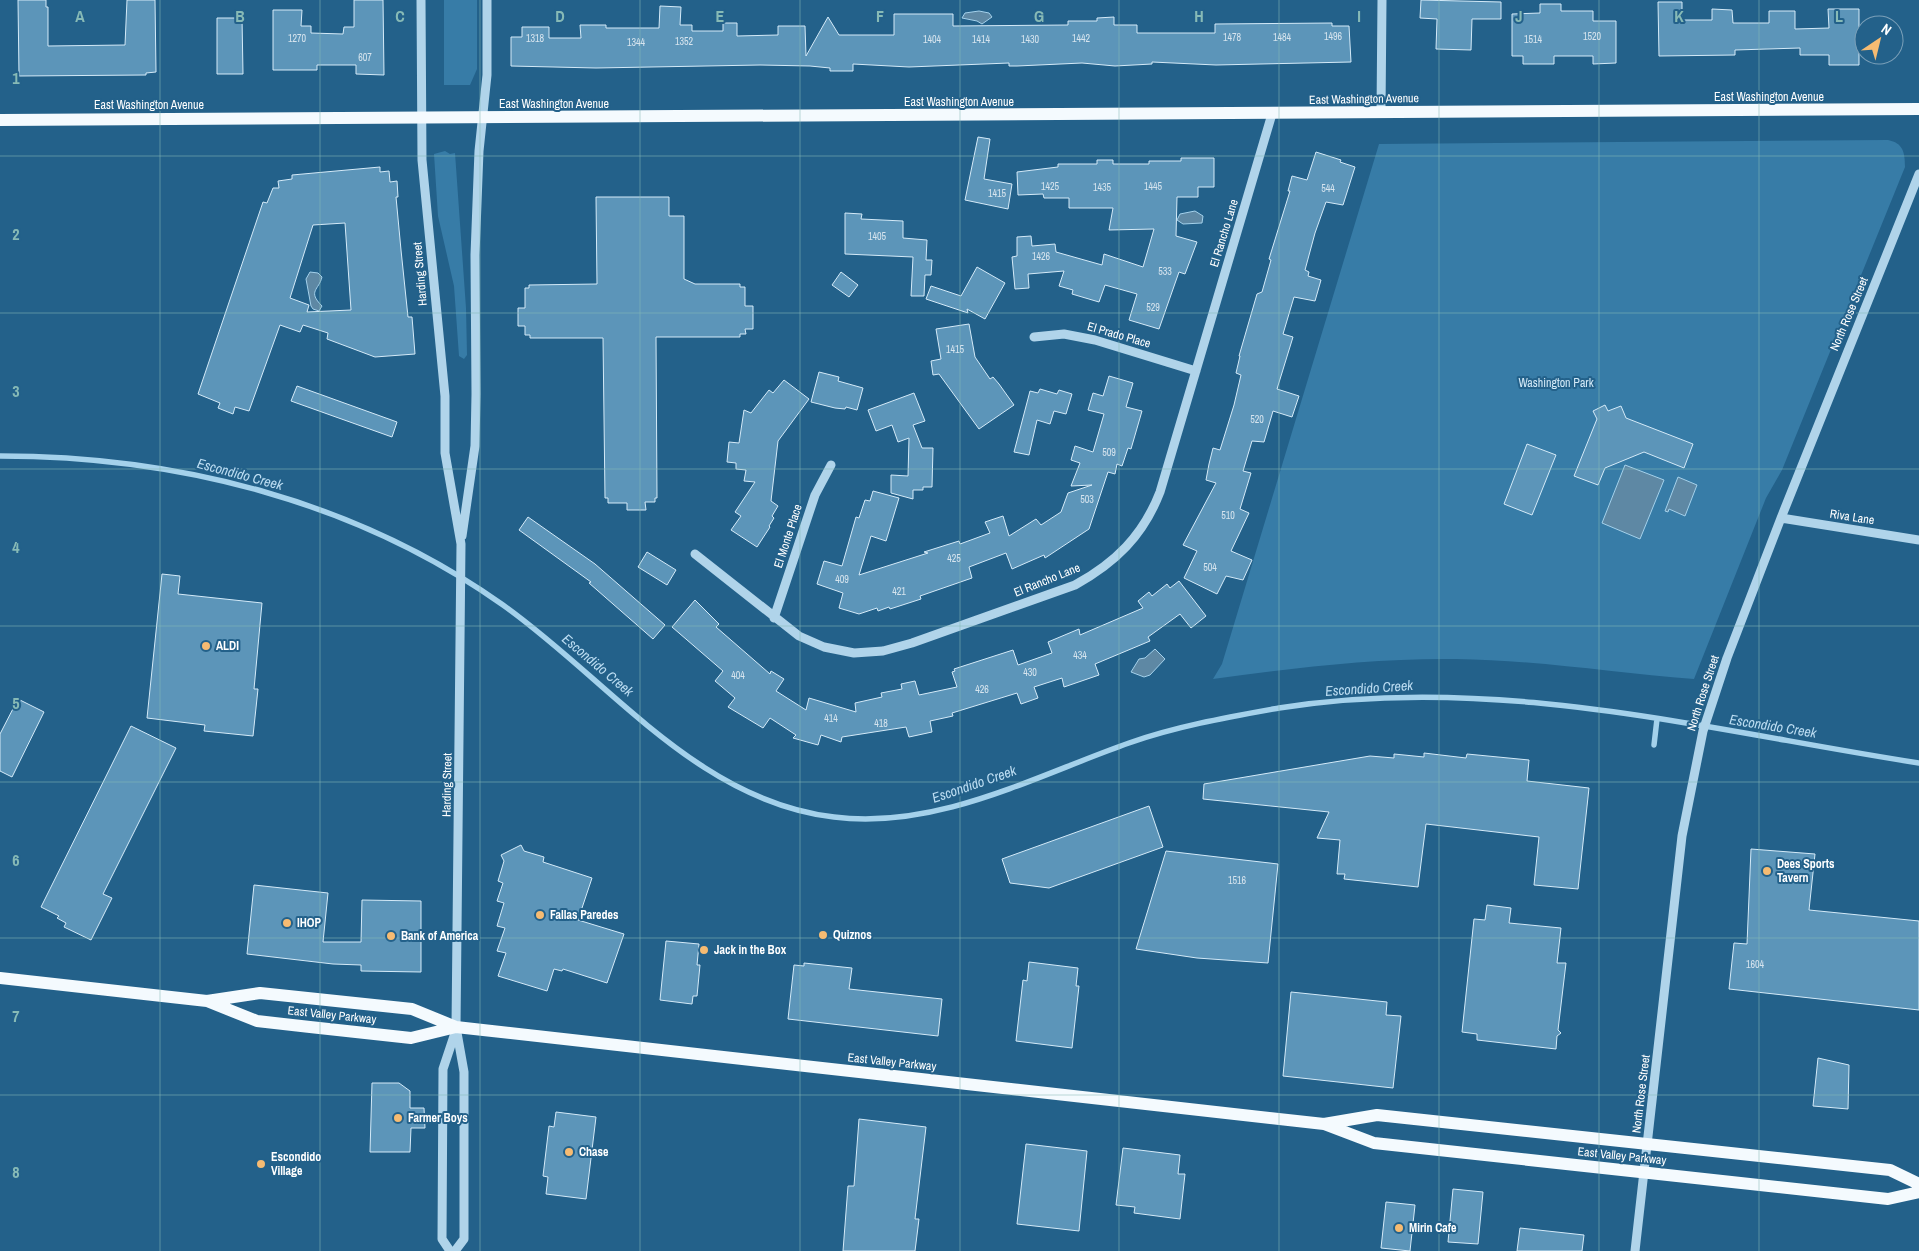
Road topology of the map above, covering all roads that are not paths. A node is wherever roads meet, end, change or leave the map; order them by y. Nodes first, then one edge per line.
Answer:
1 (421, 0) edge
2 (487, 0) edge
3 (1382, 0) edge
4 (1919, 109) edge
5 (1382, 112) junction
6 (1272, 114) junction
7 (422, 118) junction
8 (482, 118) junction
9 (0, 120) edge
10 (1919, 174) edge
11 (1034, 337) dead end
12 (1196, 371) junction
13 (831, 465) dead end
14 (1780, 518) junction
15 (1919, 540) edge
16 (461, 544) junction
17 (695, 554) dead end
18 (774, 618) junction
19 (0, 978) edge
20 (207, 1001) junction
21 (456, 1028) junction
22 (1324, 1124) junction
23 (1648, 1144) junction
24 (1644, 1172) junction
25 (1919, 1184) edge
26 (1919, 1192) edge
27 (450, 1251) edge
28 (455, 1251) edge
29 (1635, 1251) edge

1 - 7 street, Harding Street
2 - 8 street, Harding Street
3 - 5 street
4 - 5 main road, East Washington Avenue
5 - 6 main road, East Washington Avenue
6 - 8 main road, East Washington Avenue
6 - 12 street, El Rancho Lane
7 - 8 main road, East Washington Avenue
7 - 9 main road, East Washington Avenue
7 - 16 street, Harding Street
8 - 16 street, Harding Street
10 - 14 street, North Rose Street
11 - 12 street, El Prado Place
12 - 18 street, El Rancho Lane
13 - 18 street, El Monte Place
14 - 15 street, Riva Lane
14 - 23 street, North Rose Street
16 - 21 street, Harding Street
17 - 18 street, El Rancho Lane
19 - 20 main road, East Valley Parkway
20 - 21 main road, East Valley Parkway
20 - 21 main road, East Valley Parkway
21 - 22 main road, East Valley Parkway
21 - 27 street
21 - 28 street
22 - 23 main road, East Valley Parkway
22 - 24 main road, East Valley Parkway
23 - 24 street, North Rose Street
23 - 25 main road, East Valley Parkway
24 - 26 main road, East Valley Parkway
24 - 29 street, North Rose Street

